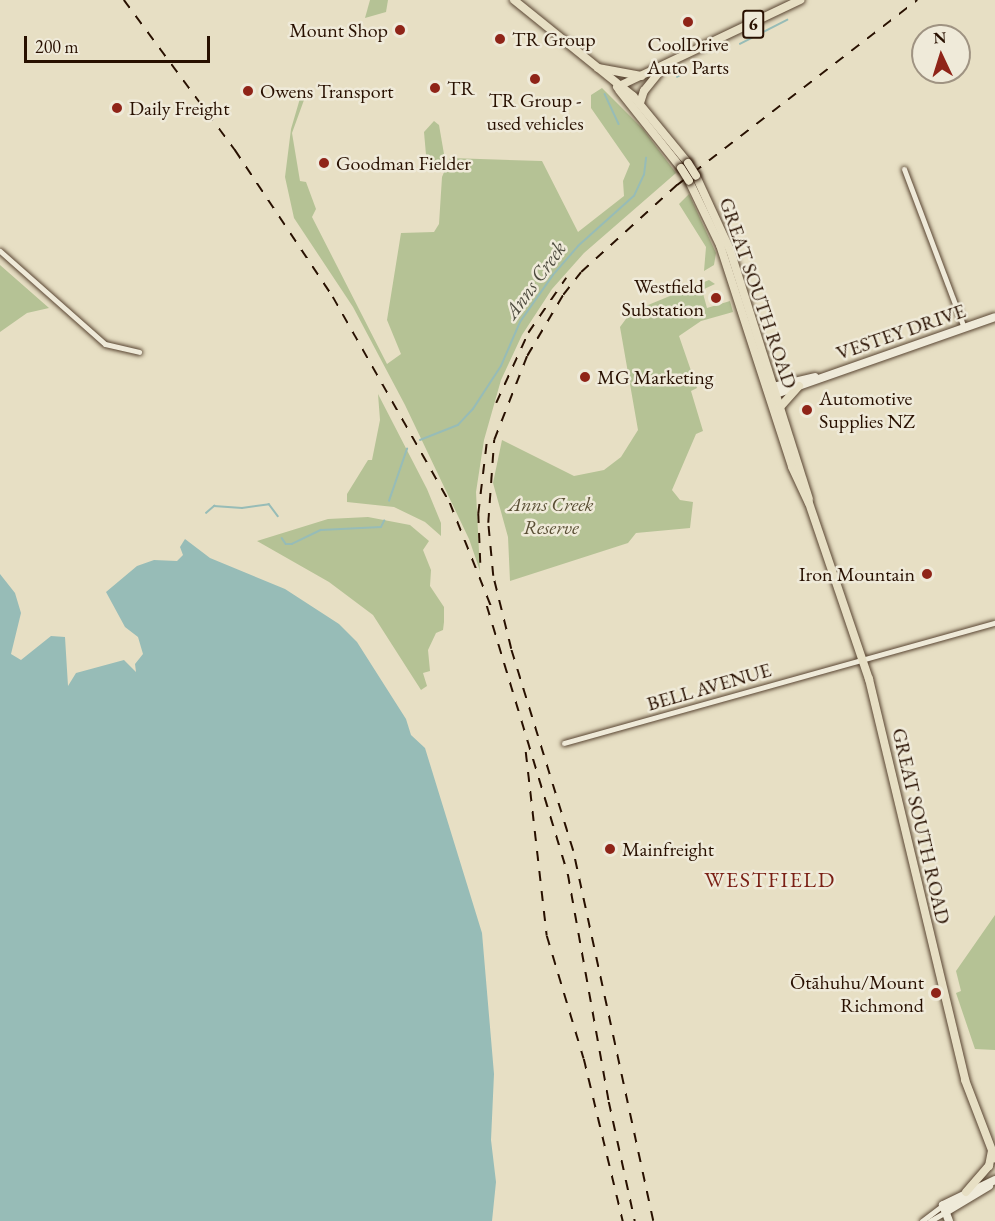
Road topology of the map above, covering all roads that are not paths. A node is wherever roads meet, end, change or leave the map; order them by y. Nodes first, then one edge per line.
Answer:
1 (514, 0) edge
2 (800, 0) edge
3 (594, 67) junction
4 (662, 68) junction
5 (643, 77) junction
6 (617, 87) junction
7 (640, 103) junction
8 (685, 166) junction
9 (904, 169) dead end
10 (0, 251) edge
11 (995, 317) edge
12 (964, 328) junction
13 (139, 352) dead end
14 (817, 377) junction
15 (799, 386) junction
16 (771, 391) junction
17 (781, 406) junction
18 (809, 503) junction
19 (995, 623) edge
20 (862, 662) junction
21 (564, 743) dead end
22 (993, 1154) edge
23 (995, 1181) edge
24 (969, 1195) junction
25 (945, 1208) junction
26 (922, 1221) edge
27 (930, 1221) edge
28 (951, 1221) edge

1 - 3 main road, GREAT SOUTH ROAD
2 - 4 main road, 6
3 - 5 main road
3 - 6 main road, GREAT SOUTH ROAD
4 - 5 main road, 6
4 - 7 main road
5 - 6 main road, 6
6 - 7 main road, GREAT SOUTH ROAD
6 - 8 main road, GREAT SOUTH ROAD
7 - 8 main road, GREAT SOUTH ROAD
8 - 16 main road, GREAT SOUTH ROAD, bridge
9 - 12 street
10 - 13 street
11 - 12 street, VESTEY DRIVE
12 - 14 street, VESTEY DRIVE
14 - 15 street, VESTEY DRIVE
14 - 16 street, VESTEY DRIVE
15 - 16 street, VESTEY DRIVE
15 - 17 main road
16 - 17 main road, GREAT SOUTH ROAD
16 - 18 main road, GREAT SOUTH ROAD
17 - 18 main road, GREAT SOUTH ROAD
18 - 20 main road, GREAT SOUTH ROAD
19 - 20 street, BELL AVENUE
20 - 21 street, BELL AVENUE
20 - 22 main road, GREAT SOUTH ROAD
22 - 24 main road
23 - 24 street
24 - 25 street
24 - 28 street
25 - 26 street
25 - 27 street
25 - 28 street

